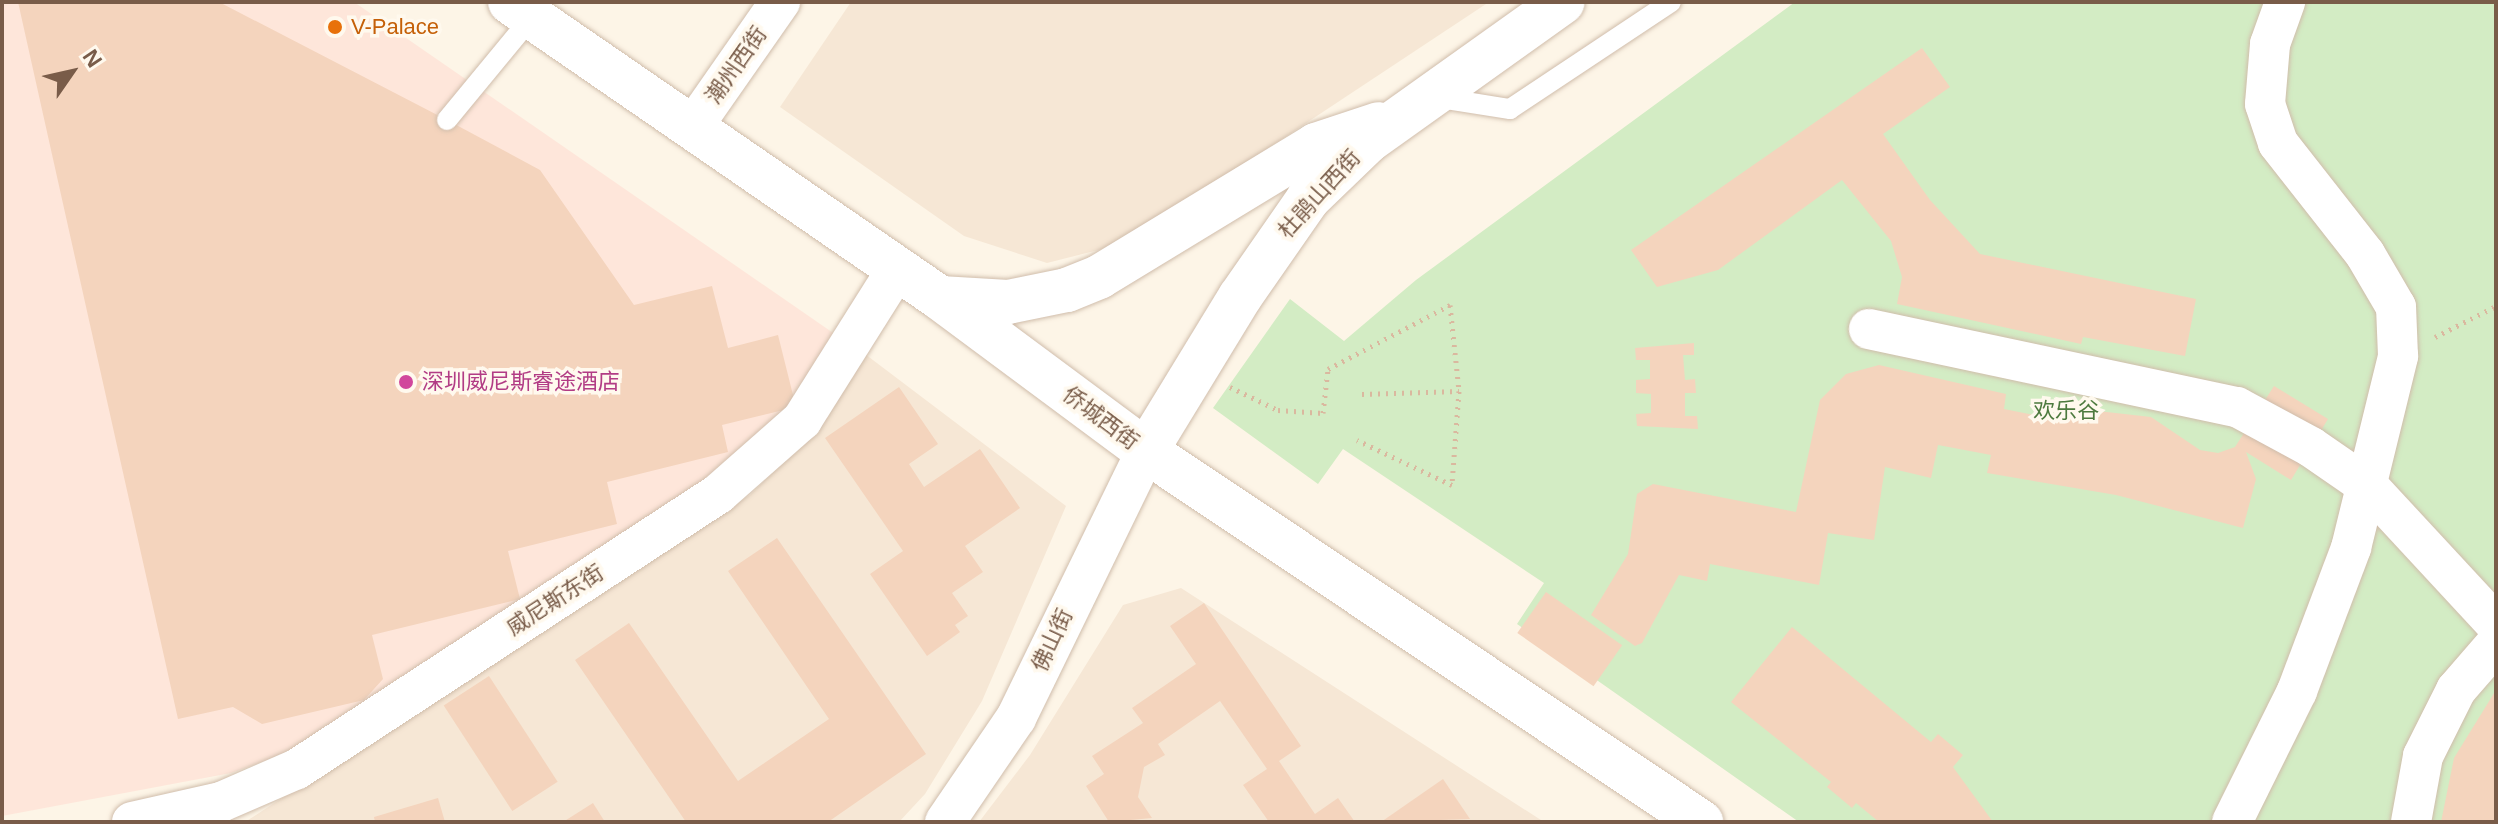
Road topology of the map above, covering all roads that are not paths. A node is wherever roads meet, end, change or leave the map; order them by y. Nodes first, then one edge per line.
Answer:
1 (780, 2) edge
2 (1563, 2) edge
3 (1671, 2) edge
4 (2285, 2) edge
5 (521, 10) edge
6 (1417, 105) junction
7 (447, 120) dead end
8 (692, 128) junction
9 (896, 271) junction
10 (940, 298) junction
11 (1869, 329) dead end
12 (1146, 451) junction
13 (2369, 487) junction
14 (2496, 624) edge
15 (2496, 644) edge
16 (132, 822) edge
17 (945, 822) edge
18 (1701, 822) edge
19 (2232, 822) edge
20 (2411, 822) edge

1 - 8 street, 潮州西街
2 - 6 street, 杜鹃山西街
3 - 6 lane
4 - 13 street
5 - 7 lane
5 - 8 street, 侨城西街
6 - 10 street
6 - 12 street, 杜鹃山西街
8 - 9 street, 侨城西街
9 - 10 street, 侨城西街
9 - 16 street, 威尼斯东街
10 - 12 street, 侨城西街
11 - 13 street
12 - 17 street, 佛山街
12 - 18 street, 侨城西街
13 - 14 street
13 - 19 street
15 - 20 street

